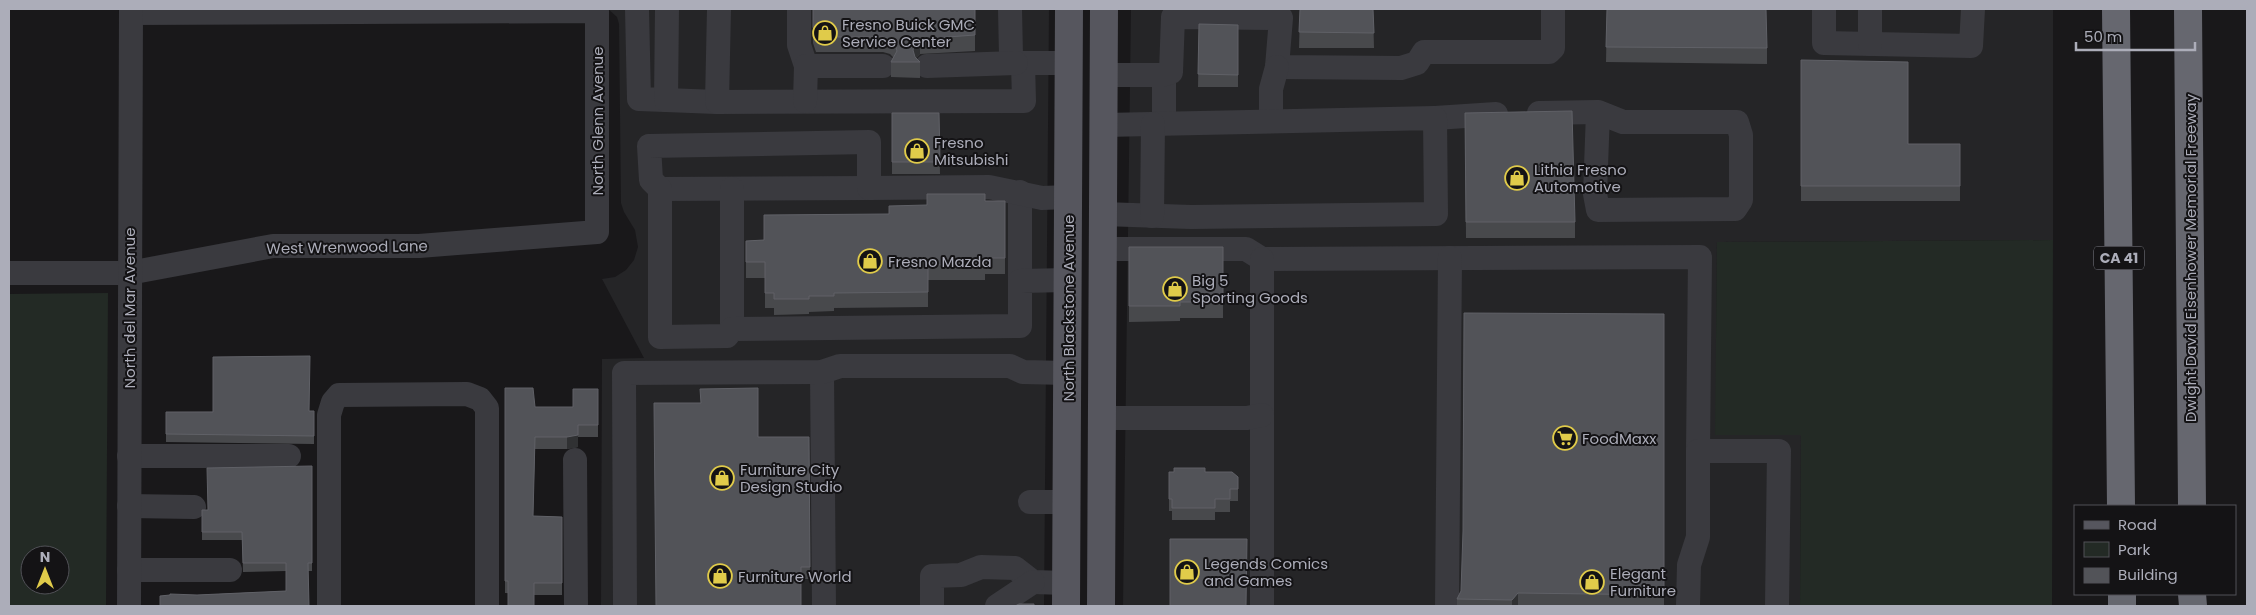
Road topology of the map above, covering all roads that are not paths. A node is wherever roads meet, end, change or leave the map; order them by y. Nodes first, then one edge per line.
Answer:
1 (637, 9) edge
2 (667, 9) edge
3 (719, 9) edge
4 (799, 9) edge
5 (1010, 9) edge
6 (1069, 9) edge
7 (1104, 9) edge
8 (1552, 9) edge
9 (1824, 9) edge
10 (1870, 9) edge
11 (1973, 9) edge
12 (2116, 9) edge
13 (2188, 9) edge
14 (131, 11) edge
15 (1173, 13) edge
16 (1281, 13) edge
17 (1870, 44) junction
18 (1020, 63) junction
19 (1069, 63) junction
20 (806, 66) junction
21 (884, 66) dead end
22 (927, 66) dead end
23 (1277, 68) junction
24 (1164, 74) junction
25 (1104, 75) junction
26 (666, 100) junction
27 (805, 101) junction
28 (717, 102) junction
29 (1598, 112) junction
30 (1435, 118) junction
31 (1271, 121) junction
32 (1159, 124) junction
33 (1104, 125) junction
34 (869, 188) junction
35 (660, 189) junction
36 (732, 189) junction
37 (1020, 192) junction
38 (1068, 198) junction
39 (1103, 214) junction
40 (1152, 216) junction
41 (597, 232) joint
42 (1103, 249) junction
43 (1450, 258) junction
44 (1262, 259) junction
45 (9, 273) edge
46 (129, 274) junction
47 (1068, 280) junction
48 (1020, 281) junction
49 (732, 329) junction
50 (822, 372) junction
51 (1067, 373) junction
52 (1262, 415) junction
53 (1102, 418) junction
54 (1698, 451) junction
55 (128, 456) junction
56 (289, 456) dead end
57 (575, 460) dead end
58 (1030, 502) dead end
59 (1067, 502) junction
60 (2121, 505) edge
61 (2192, 505) edge
62 (129, 506) junction
63 (194, 507) dead end
64 (129, 570) junction
65 (230, 570) dead end
66 (1033, 582) junction
67 (1066, 594) edge
68 (129, 606) edge
69 (329, 606) edge
70 (487, 606) edge
71 (576, 606) edge
72 (625, 606) edge
73 (824, 606) edge
74 (932, 606) edge
75 (998, 606) edge
76 (1101, 606) edge
77 (1262, 606) edge
78 (1447, 606) edge
79 (1688, 606) edge
80 (1778, 606) edge

1 - 26 street
2 - 26 street
3 - 28 street
4 - 20 street
5 - 18 street
6 - 19 main road, North Blackstone Avenue
7 - 25 main road
8 - 23 street
9 - 17 street
10 - 17 street
11 - 17 street
12 - 60 highway, CA 41
13 - 61 highway, Dwight David Eisenhower Memorial Freeway
14 - 41 street, North Glenn Avenue
14 - 46 street, North del Mar Avenue
15 - 16 street
15 - 24 street
16 - 23 street
18 - 19 street
18 - 22 street
18 - 27 street
19 - 38 main road, North Blackstone Avenue
20 - 21 street
20 - 27 street
23 - 31 street
24 - 25 street
24 - 32 street
25 - 33 main road
26 - 28 street
27 - 28 street
29 - 29 street
29 - 30 street
30 - 31 street
30 - 40 street
31 - 32 street
32 - 33 street
32 - 40 street
33 - 39 main road
34 - 35 street
34 - 36 street
34 - 37 street
35 - 36 street
35 - 49 street
36 - 49 street
37 - 38 street
37 - 48 street
38 - 47 main road, North Blackstone Avenue
39 - 40 street
39 - 42 main road
41 - 46 street, West Wrenwood Lane
42 - 44 street
42 - 53 main road
43 - 44 street
43 - 54 street
43 - 78 street
44 - 52 street
45 - 46 street, West Wrenwood Lane
46 - 55 street, North del Mar Avenue
47 - 48 street
47 - 51 main road, North Blackstone Avenue
48 - 49 street
50 - 51 street
50 - 72 street
50 - 73 street
51 - 59 main road, North Blackstone Avenue
52 - 53 street
52 - 77 street
53 - 76 main road
54 - 79 street
54 - 80 street
55 - 56 street
55 - 62 street, North del Mar Avenue
57 - 71 street
58 - 59 street
59 - 67 main road, North Blackstone Avenue
62 - 63 street
62 - 64 street, North del Mar Avenue
64 - 65 street
64 - 68 street, North del Mar Avenue
66 - 67 street
66 - 74 street
66 - 75 street
69 - 70 street

